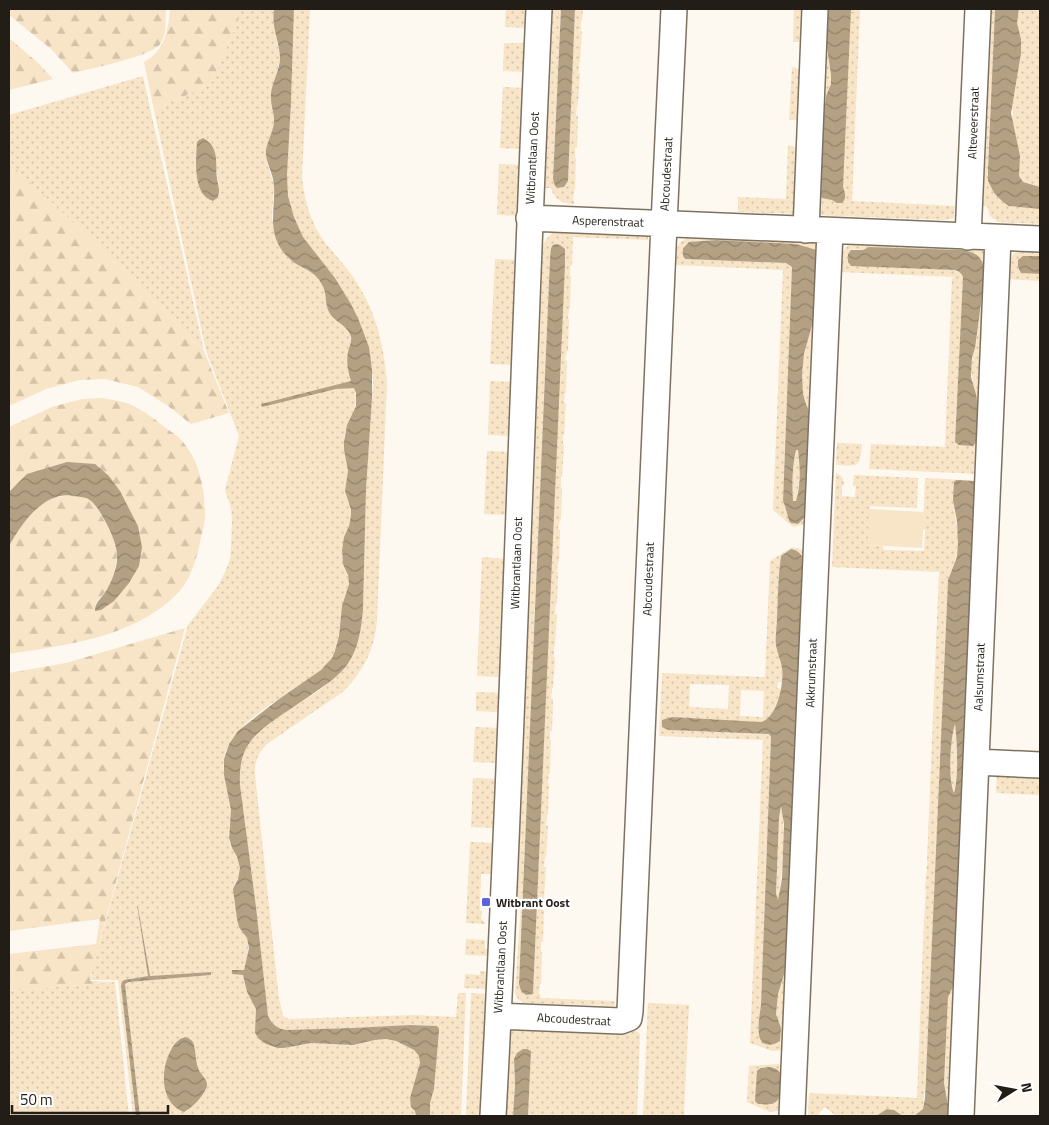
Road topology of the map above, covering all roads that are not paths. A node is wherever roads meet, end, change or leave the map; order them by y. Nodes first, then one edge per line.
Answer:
1 (539, 9) edge
2 (674, 9) edge
3 (815, 9) edge
4 (978, 9) edge
5 (529, 218) junction
6 (664, 224) junction
7 (818, 230) junction
8 (968, 236) junction
9 (998, 238) junction
10 (1040, 239) edge
11 (976, 762) junction
12 (1040, 765) edge
13 (498, 1016) junction
14 (493, 1116) edge
15 (792, 1116) edge
16 (961, 1116) edge

1 - 5 street, Witbrantlaan Oost
2 - 6 street, Abcoudestraat
3 - 7 street
4 - 8 street, Alteveerstraat
5 - 6 street, Asperenstraat
5 - 13 street, Witbrantlaan Oost
6 - 7 street, Asperenstraat
6 - 13 street, Abcoudestraat
7 - 8 street, Asperenstraat
7 - 15 street, Akkrumstraat
8 - 9 street, Asperenstraat
9 - 10 street, Asperenstraat
9 - 11 street, Aalsumstraat
11 - 12 street
11 - 16 street, Aalsumstraat
13 - 14 street, Witbrantlaan Oost

